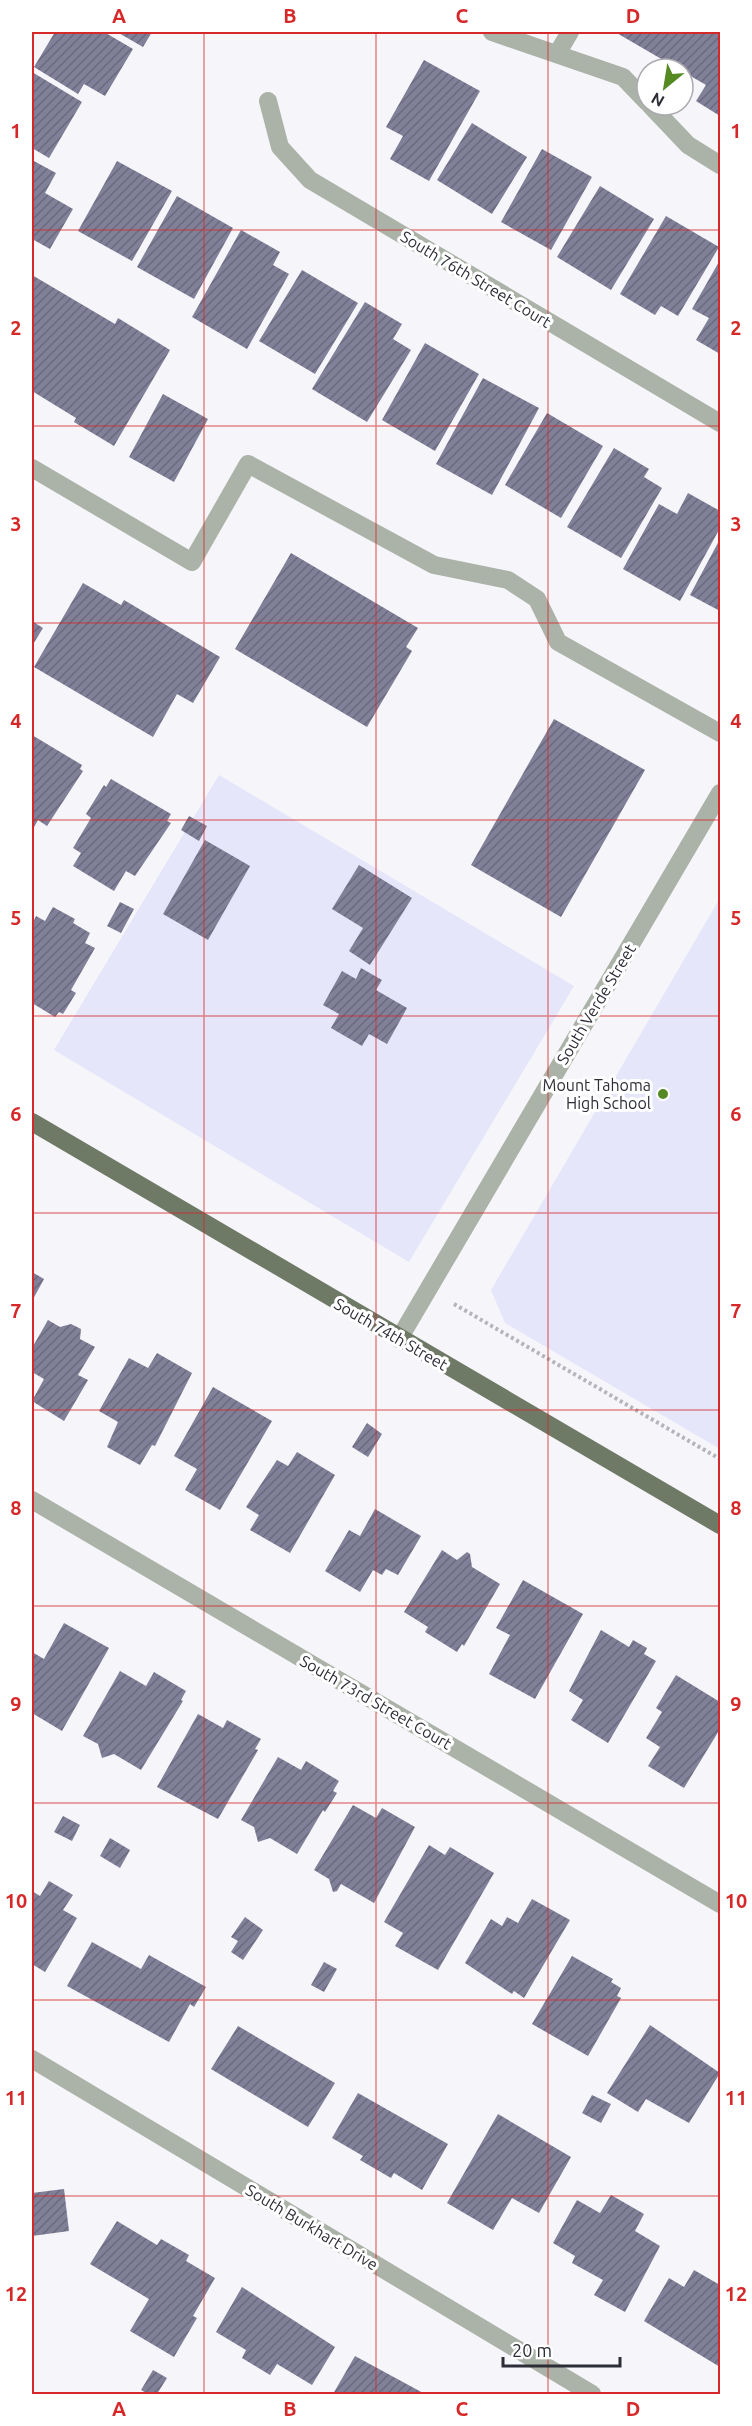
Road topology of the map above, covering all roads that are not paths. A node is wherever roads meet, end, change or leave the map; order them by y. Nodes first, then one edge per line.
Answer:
1 (492, 32) edge
2 (570, 32) edge
3 (557, 54) junction
4 (635, 90) edge
5 (268, 102) dead end
6 (661, 117) edge
7 (720, 165) edge
8 (720, 423) edge
9 (32, 468) edge
10 (720, 733) edge
11 (720, 793) edge
12 (32, 1122) edge
13 (399, 1339) junction
14 (32, 1500) edge
15 (720, 1526) edge
16 (720, 1904) edge
17 (32, 2059) edge
18 (592, 2394) edge

1 - 3 street
2 - 3 street
3 - 4 street
5 - 8 street, South 76th Street Court
6 - 7 street
9 - 10 street
11 - 13 street, South Verde Street
12 - 13 main road, South 74th Street
13 - 15 main road, South 74th Street
14 - 16 street, South 73rd Street Court
17 - 18 street, South Burkhart Drive

